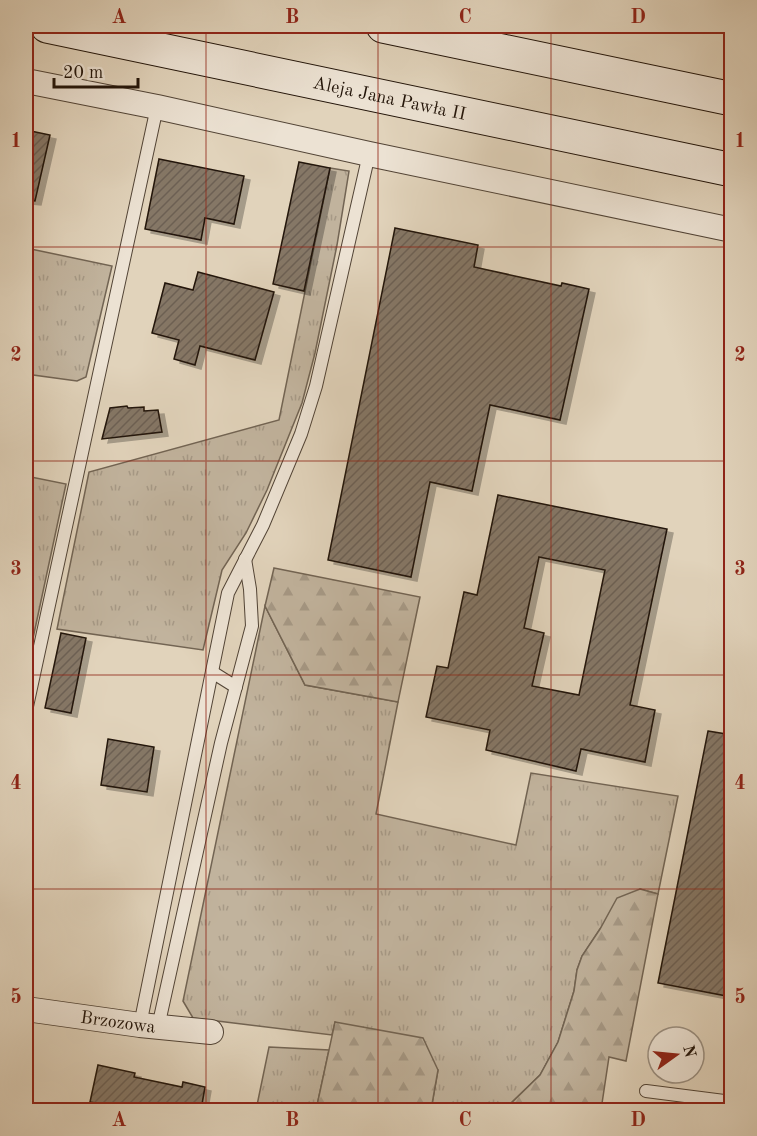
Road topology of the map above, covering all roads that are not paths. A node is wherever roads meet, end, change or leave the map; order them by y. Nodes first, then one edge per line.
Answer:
1 (47, 26) edge
2 (383, 26) edge
3 (26, 81) edge
4 (732, 99) edge
5 (157, 107) junction
6 (369, 154) junction
7 (732, 170) edge
8 (732, 230) edge
9 (245, 559) junction
10 (212, 672) junction
11 (236, 687) junction
12 (26, 711) edge
13 (26, 1009) edge
14 (149, 1026) junction
15 (211, 1032) dead end
16 (646, 1091) dead end
17 (732, 1102) edge

1 - 7 main road, Aleja Jana Pawła II
2 - 4 main road
3 - 5 street
5 - 6 street
5 - 12 lane
6 - 8 street
6 - 9 lane
9 - 10 lane
9 - 11 lane
10 - 11 lane
10 - 14 lane
11 - 14 lane
13 - 14 street, Brzozowa
14 - 15 street, Brzozowa
16 - 17 lane

